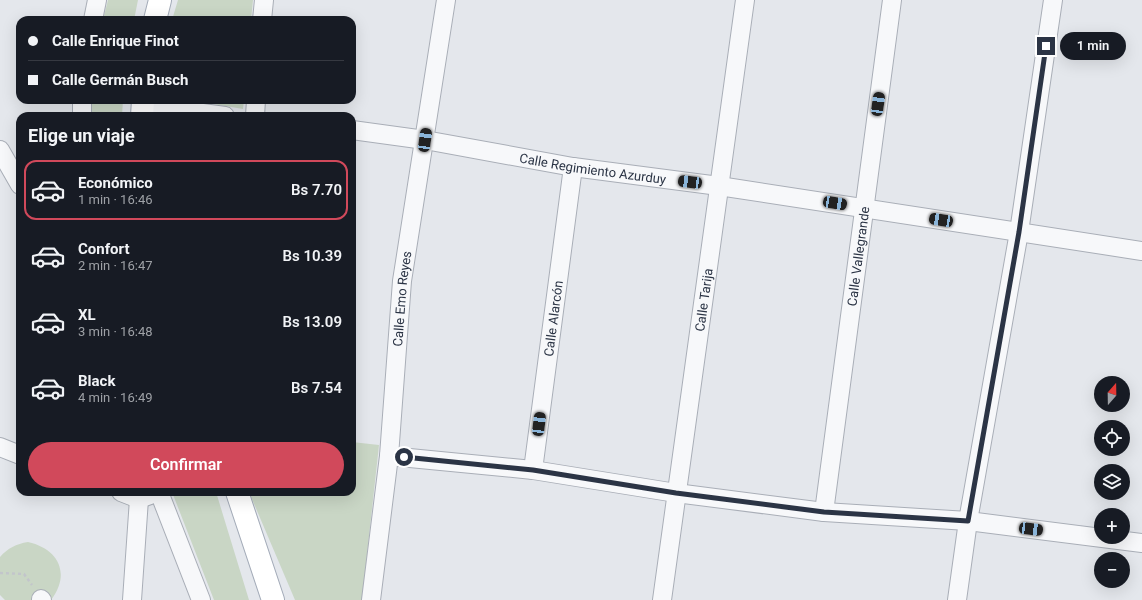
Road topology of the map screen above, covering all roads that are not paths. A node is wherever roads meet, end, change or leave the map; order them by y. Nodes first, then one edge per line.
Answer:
1 (97, 0) edge
2 (160, 0) edge
3 (264, 0) edge
4 (446, 0) edge
5 (745, 0) edge
6 (892, 0) edge
7 (1053, 0) edge
8 (94, 16) edge
9 (156, 16) edge
10 (262, 16) edge
11 (142, 107) edge
12 (188, 112) edge
13 (356, 131) edge
14 (425, 140) junction
15 (0, 150) edge
16 (573, 167) junction
17 (16, 178) edge
18 (719, 186) junction
19 (864, 208) junction
20 (1019, 232) junction
21 (1142, 251) edge
22 (0, 447) edge
23 (16, 453) edge
24 (389, 456) junction
25 (533, 470) junction
26 (676, 493) junction
27 (131, 496) edge
28 (147, 496) edge
29 (160, 496) edge
30 (238, 496) edge
31 (139, 499) junction
32 (824, 512) junction
33 (968, 521) junction
34 (1142, 542) edge
35 (132, 600) edge
36 (201, 600) edge
37 (273, 600) edge
38 (372, 600) edge
39 (662, 600) edge
40 (957, 600) edge

1 - 8 street
2 - 9 main road
3 - 10 street
4 - 14 street, Calle Emo Reyes
5 - 18 street, Calle Tarija
6 - 19 street, Calle Vallegrande
7 - 20 street
11 - 12 street
13 - 14 street, Calle Regimiento Azurduy
14 - 16 street, Calle Regimiento Azurduy
14 - 24 street, Calle Emo Reyes
15 - 17 street
16 - 18 street, Calle Regimiento Azurduy
16 - 25 street, Calle Alarcón
18 - 19 street, Calle Regimiento Azurduy
18 - 26 street, Calle Tarija
19 - 20 street, Calle Regimiento Azurduy
19 - 32 street, Calle Vallegrande
20 - 21 street, Calle Regimiento Azurduy
20 - 33 street
22 - 23 street
24 - 25 street
24 - 38 street, Calle Emo Reyes
25 - 26 street
26 - 32 street
26 - 39 street, Calle Tarija
27 - 31 street
28 - 31 street
29 - 36 street
30 - 37 main road
31 - 35 street
32 - 33 street
33 - 34 street
33 - 40 street

